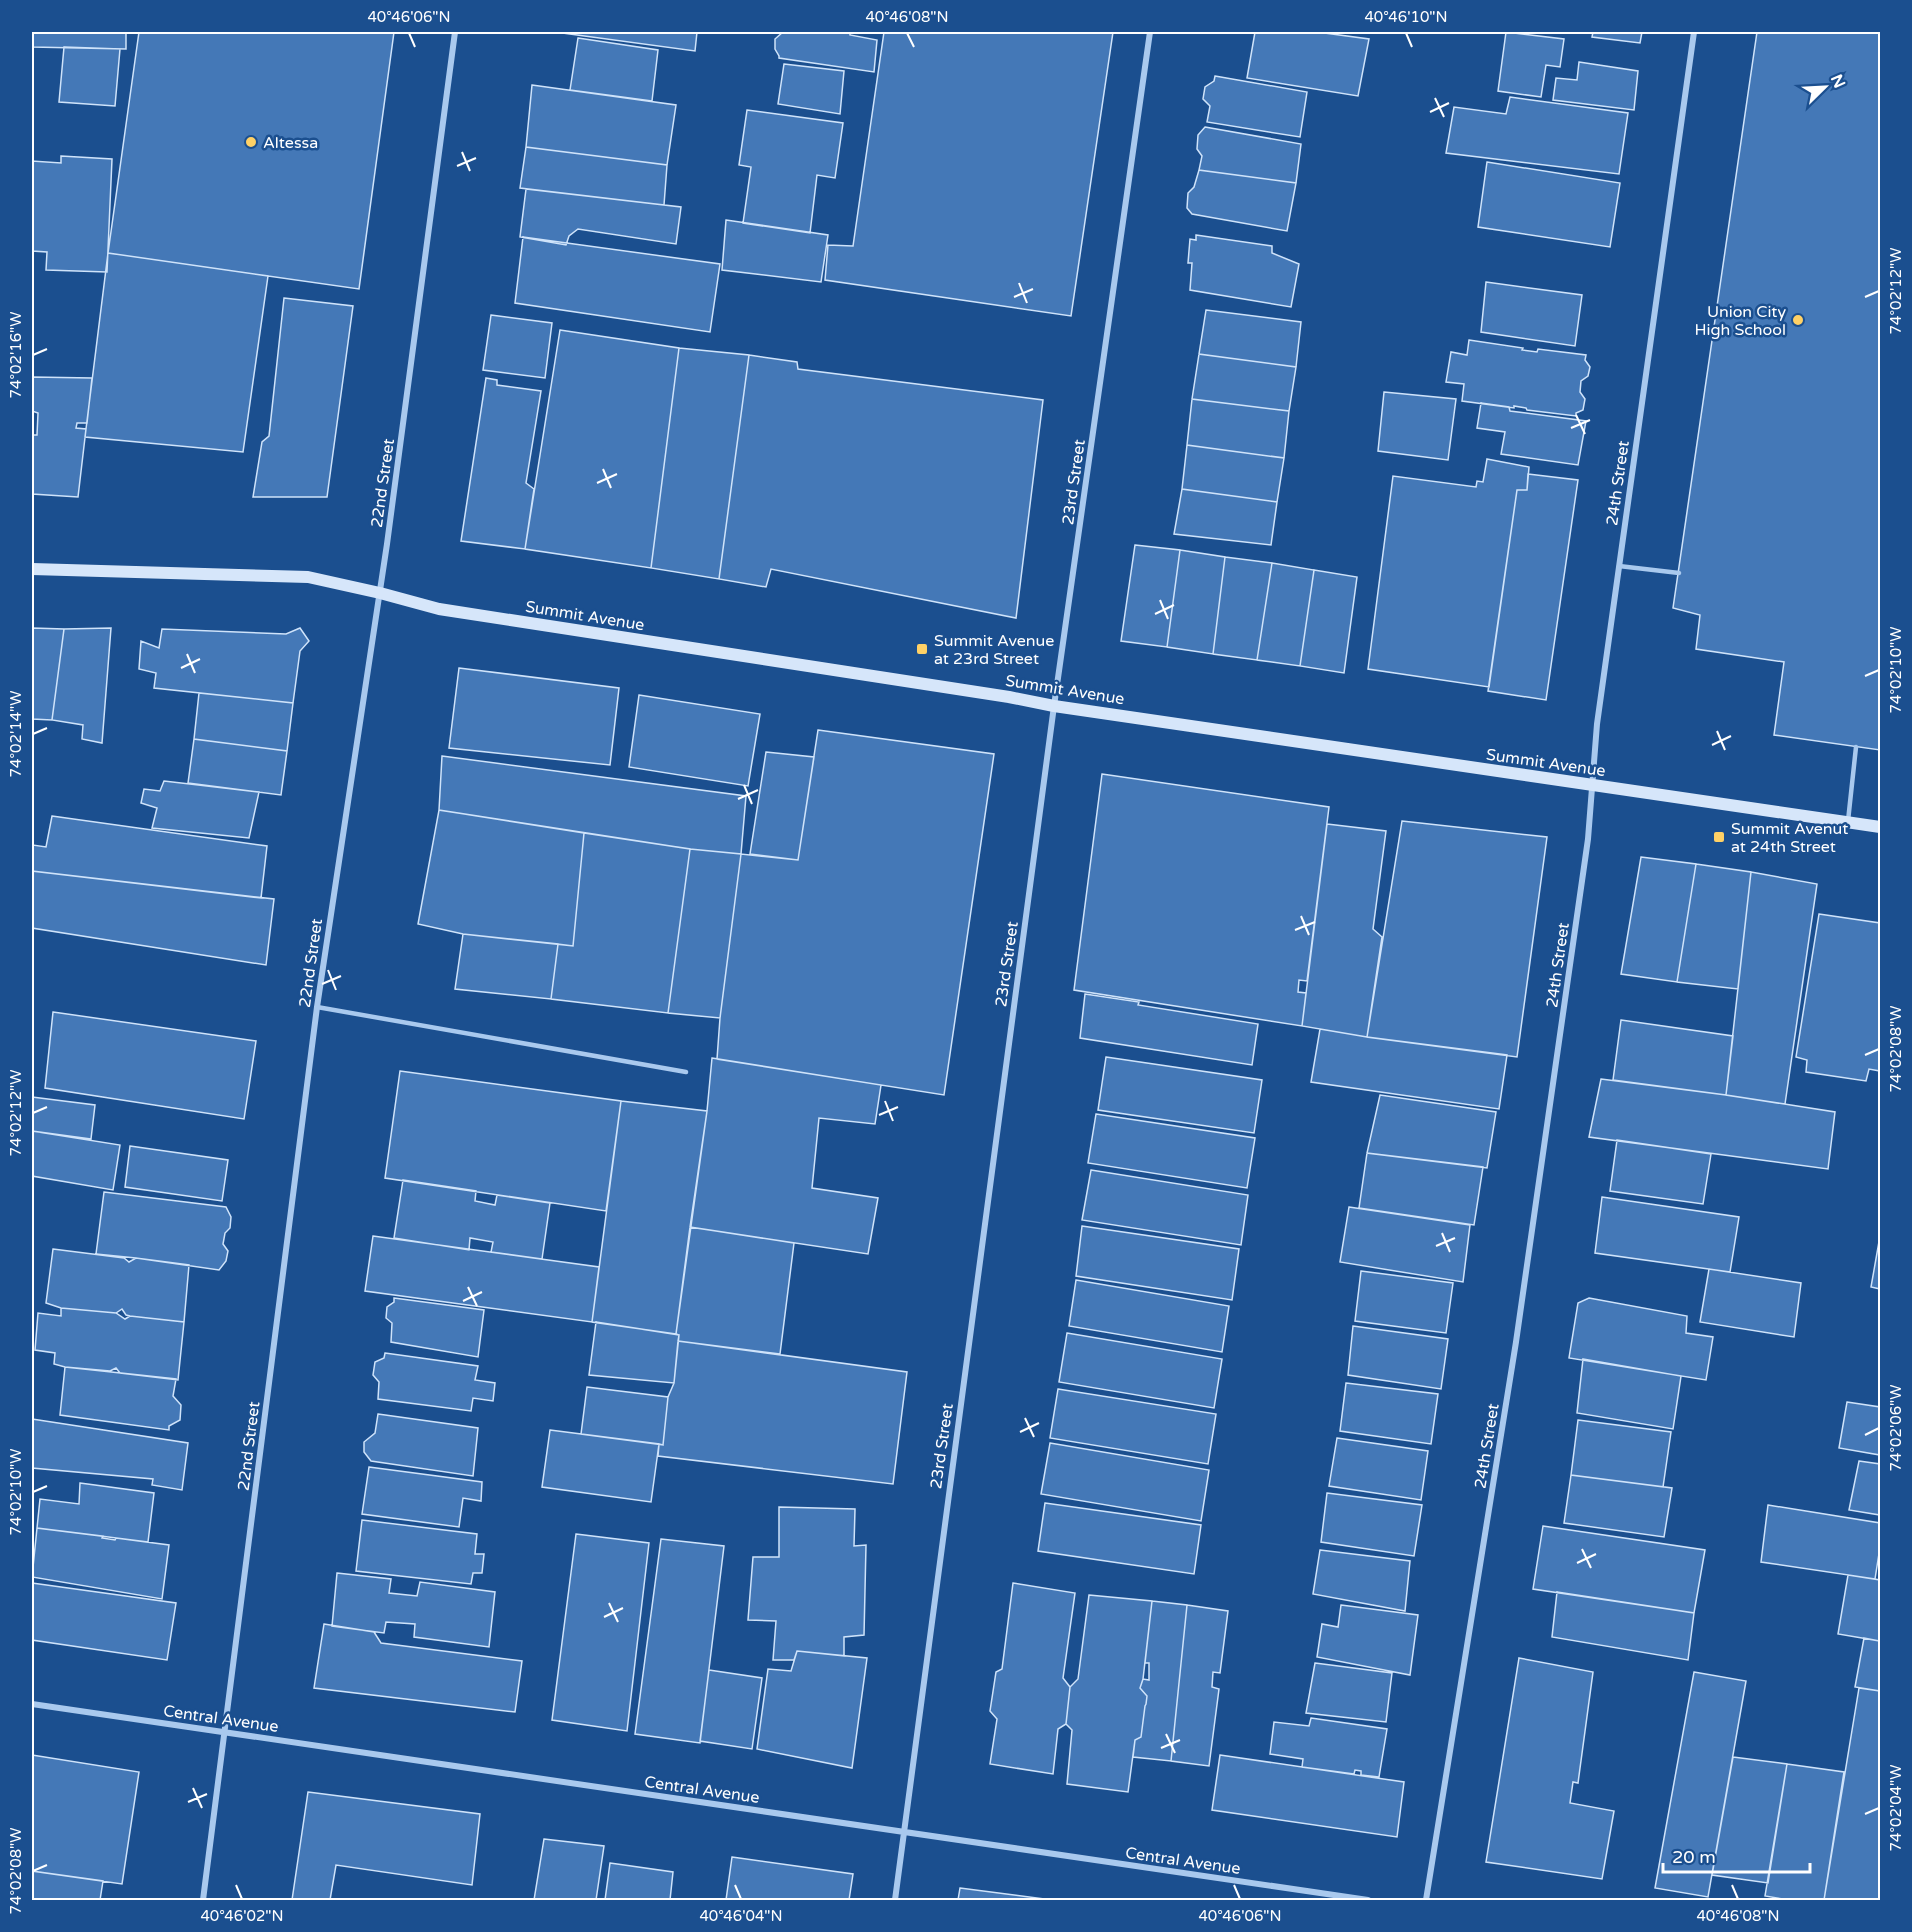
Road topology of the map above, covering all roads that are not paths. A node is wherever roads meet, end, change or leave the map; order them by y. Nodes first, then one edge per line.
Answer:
1 (455, 32) edge
2 (1149, 32) edge
3 (1694, 32) edge
4 (1619, 566) junction
5 (32, 569) edge
6 (1678, 573) dead end
7 (380, 593) junction
8 (1054, 706) junction
9 (1856, 747) dead end
10 (1592, 785) junction
11 (1848, 823) junction
12 (1881, 827) edge
13 (317, 1007) junction
14 (686, 1072) dead end
15 (32, 1704) edge
16 (225, 1732) junction
17 (902, 1832) junction
18 (203, 1900) edge
19 (895, 1900) edge
20 (1368, 1900) edge
21 (1426, 1900) edge

1 - 7 street, 22nd Street
2 - 8 street, 23rd Street
3 - 4 street, 24th Street
4 - 6 lane
4 - 10 street, 24th Street
5 - 7 street, Summit Avenue
7 - 8 street, Summit Avenue
7 - 13 street, 22nd Street
8 - 10 street, Summit Avenue
8 - 17 street, 23rd Street
9 - 11 lane
10 - 11 street, Summit Avenue
10 - 21 street, 24th Street
11 - 12 street, Summit Avenue
13 - 14 lane
13 - 16 street, 22nd Street
15 - 16 street, Central Avenue
16 - 17 street, Central Avenue
16 - 18 street, 22nd Street
17 - 19 street, 23rd Street
17 - 20 street, Central Avenue

